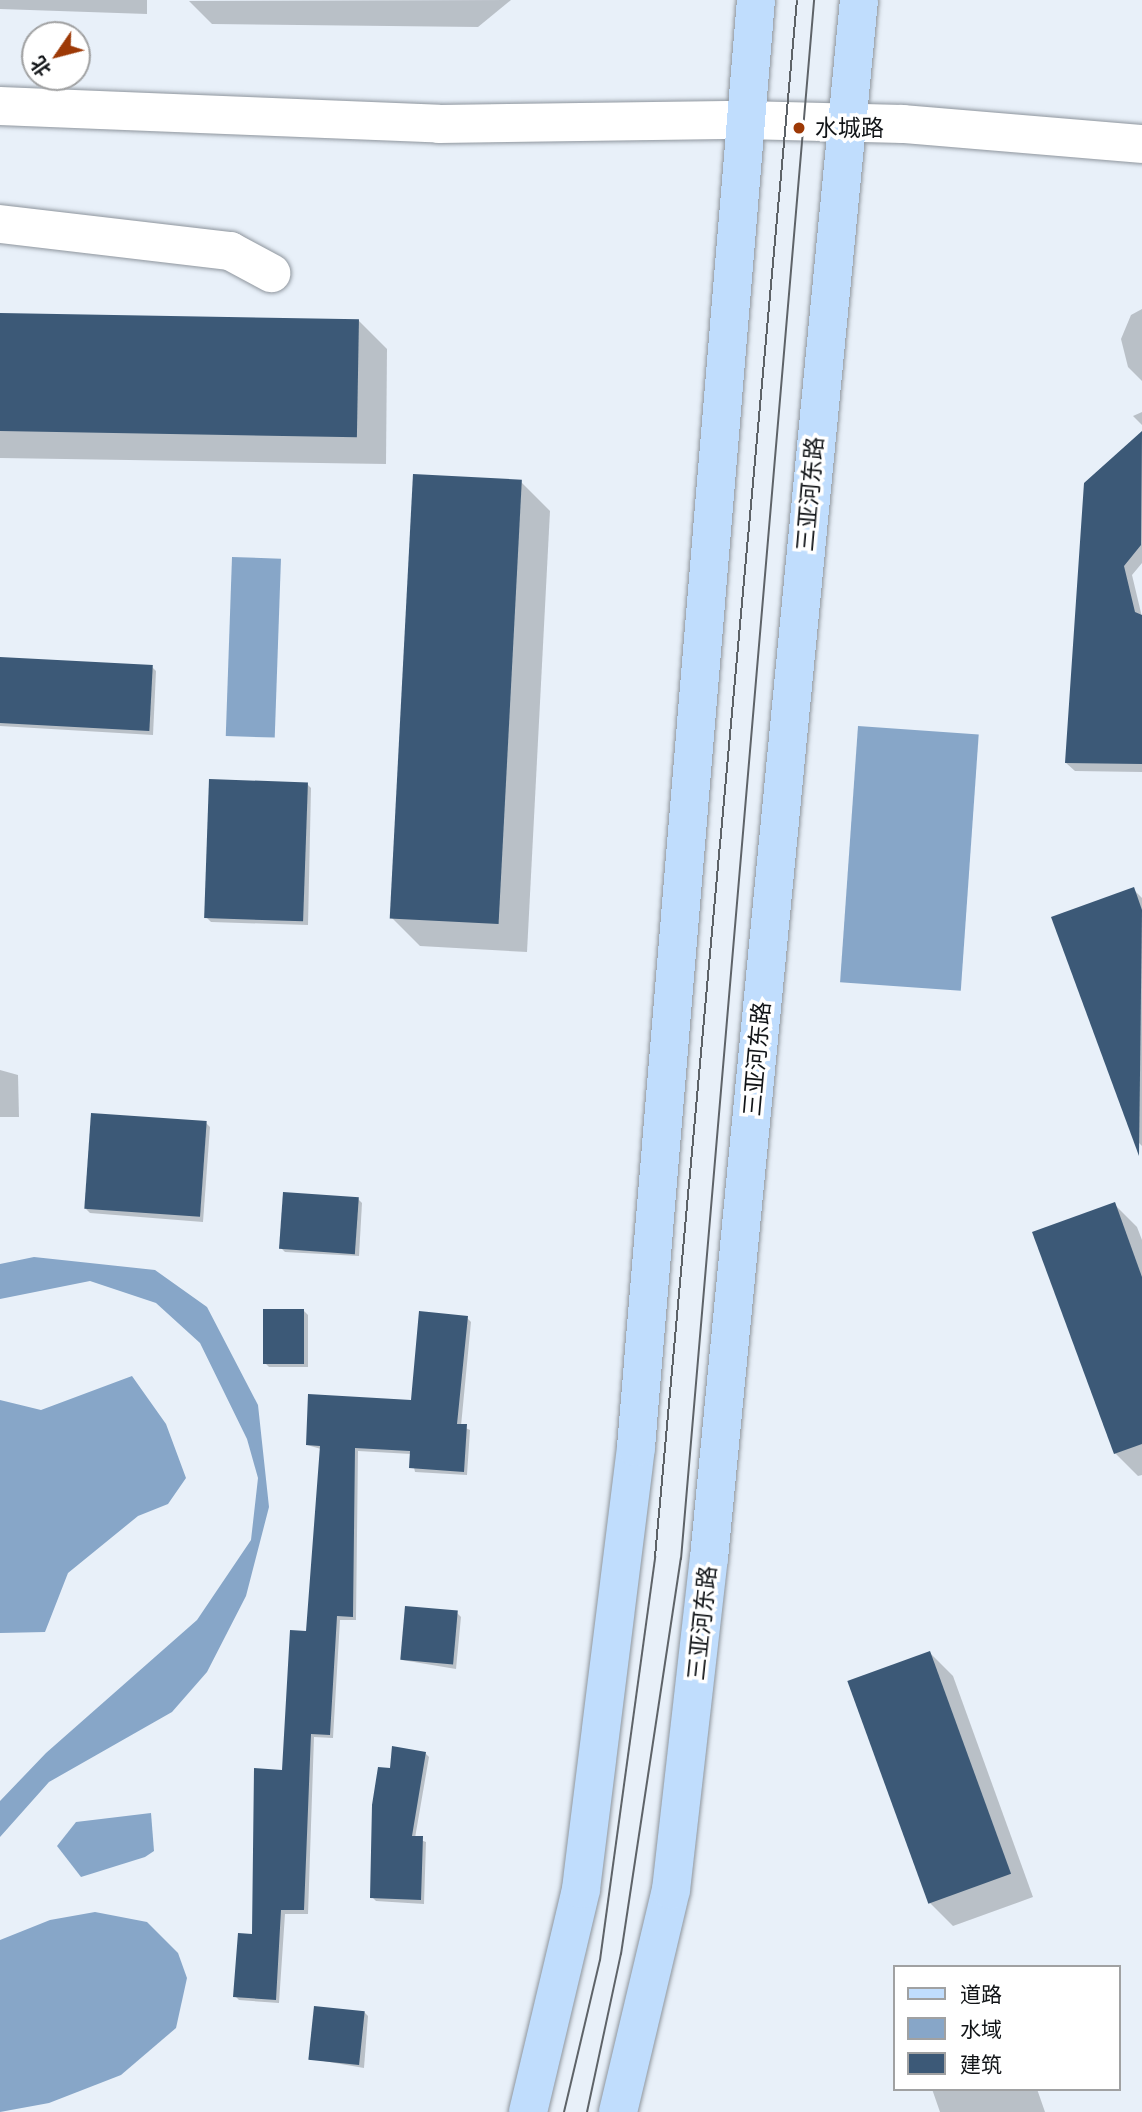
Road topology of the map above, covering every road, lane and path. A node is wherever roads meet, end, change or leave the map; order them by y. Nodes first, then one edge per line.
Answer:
1 (756, 0) edge
2 (859, 0) edge
3 (0, 106) edge
4 (744, 120) junction
5 (846, 122) junction
6 (1142, 144) edge
7 (0, 224) edge
8 (271, 273) dead end
9 (528, 2112) edge
10 (618, 2112) edge

1 - 4 main road
2 - 5 main road, 三亚河东路
3 - 4 street
4 - 5 street
4 - 9 main road
5 - 6 street
5 - 10 main road, 三亚河东路
7 - 8 street

